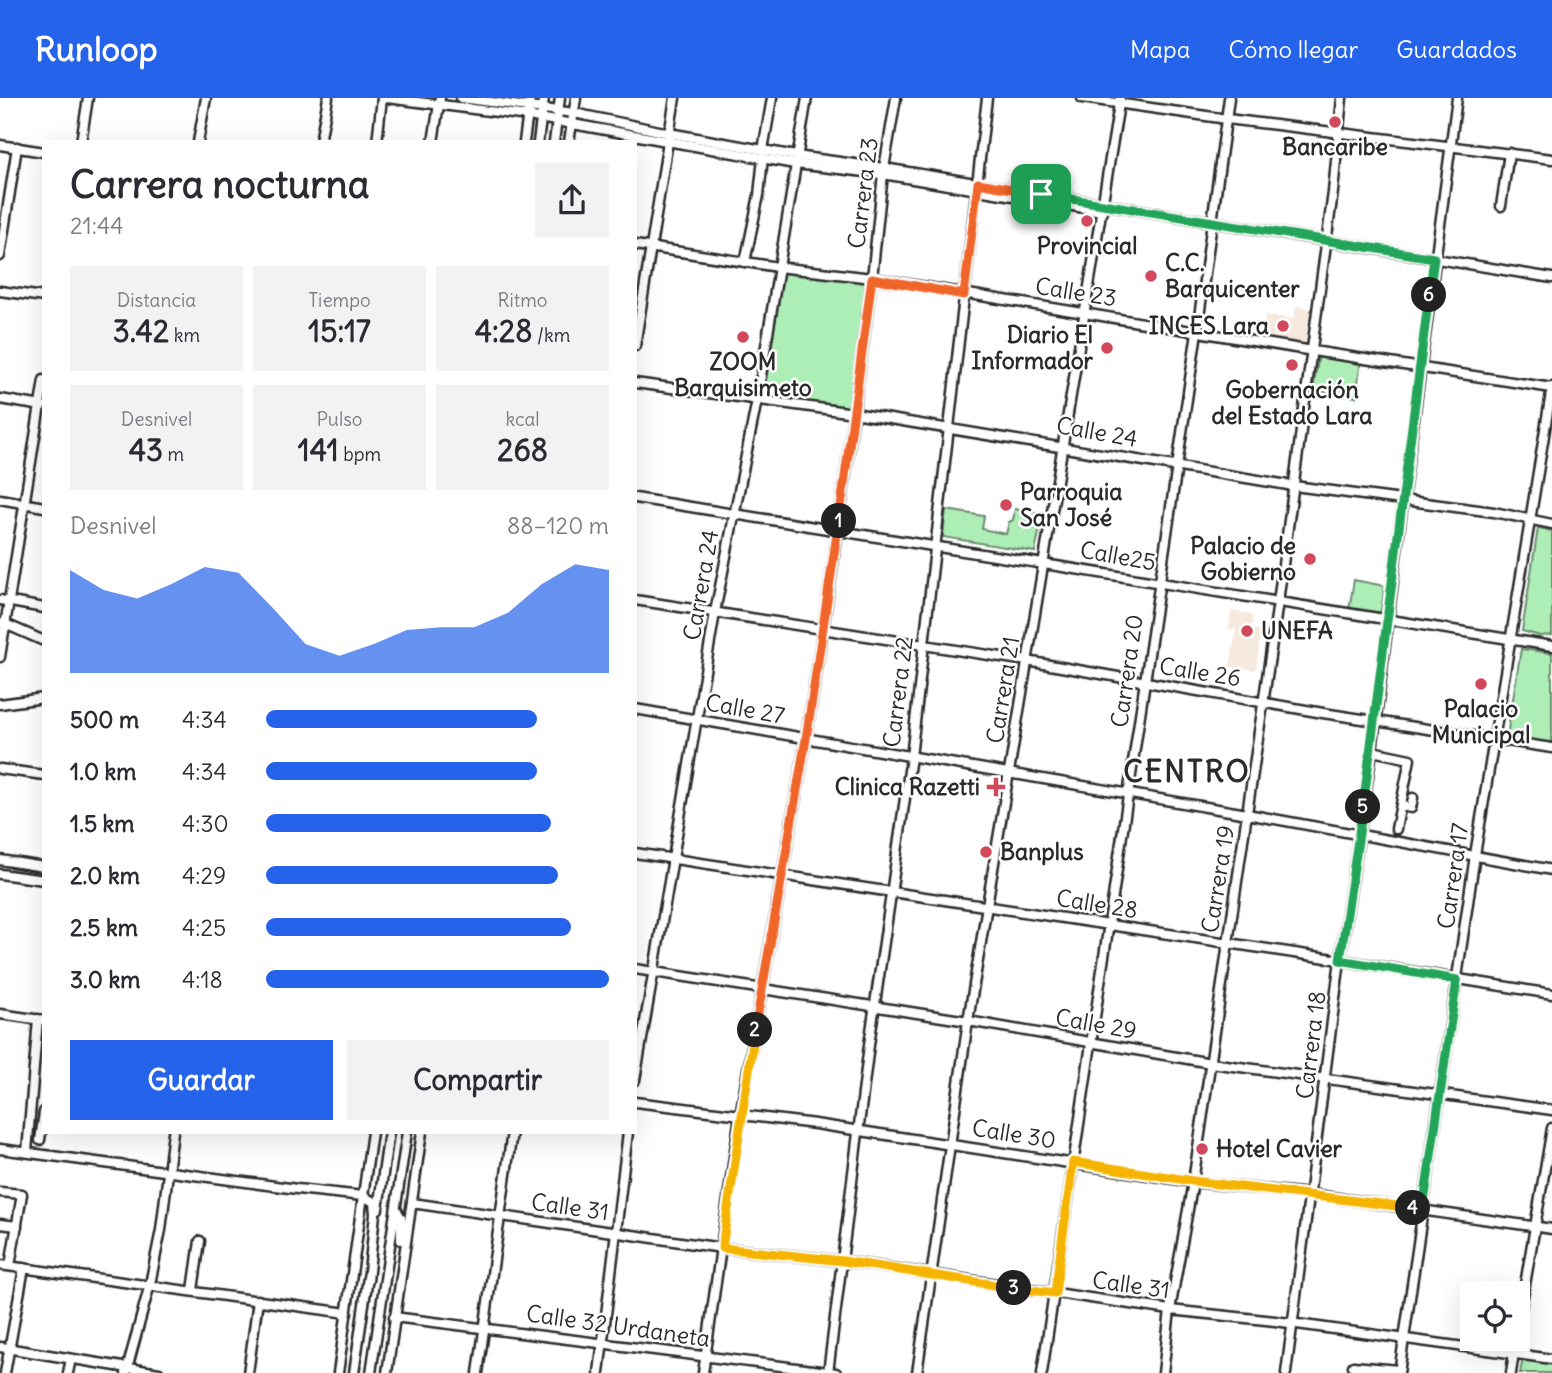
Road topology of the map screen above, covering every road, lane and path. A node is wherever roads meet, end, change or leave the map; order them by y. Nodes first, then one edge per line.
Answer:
1 (88, 98) edge
2 (206, 98) edge
3 (328, 98) edge
4 (384, 98) edge
5 (461, 98) edge
6 (544, 98) edge
7 (560, 98) edge
8 (576, 98) edge
9 (675, 98) edge
10 (772, 98) edge
11 (807, 98) edge
12 (896, 98) edge
13 (987, 98) edge
14 (1082, 98) edge
15 (1229, 98) edge
16 (1342, 98) edge
17 (1457, 98) edge
18 (1119, 100) edge
19 (440, 102) edge
20 (529, 102) edge
21 (543, 108) junction
22 (558, 111) junction
23 (574, 113) junction
24 (528, 116) junction
25 (541, 119) junction
26 (1227, 119) junction
27 (556, 122) junction
28 (572, 124) junction
29 (1338, 131) junction
30 (669, 138) junction
31 (81, 140) edge
32 (198, 140) edge
33 (320, 140) edge
34 (377, 140) edge
35 (433, 140) edge
36 (524, 140) edge
37 (538, 140) edge
38 (554, 140) edge
39 (569, 140) edge
40 (0, 145) edge
41 (1450, 146) junction
42 (18, 147) junction
43 (42, 152) edge
44 (1508, 153) junction
45 (763, 154) junction
46 (1552, 159) edge
47 (796, 160) junction
48 (884, 171) junction
49 (978, 186) junction
50 (1501, 206) dead end
51 (1103, 208) junction
52 (1213, 223) junction
53 (1327, 240) junction
54 (637, 245) edge
55 (651, 247) junction
56 (0, 256) edge
57 (1434, 258) junction
58 (745, 262) junction
59 (778, 267) junction
60 (872, 278) junction
61 (1552, 278) edge
62 (0, 291) edge
63 (964, 295) junction
64 (42, 297) edge
65 (1086, 313) junction
66 (1197, 332) junction
67 (637, 334) edge
68 (1312, 351) junction
69 (1420, 367) junction
70 (637, 383) edge
71 (1552, 387) edge
72 (0, 399) edge
73 (757, 400) junction
74 (42, 406) edge
75 (854, 413) junction
76 (947, 429) junction
77 (1062, 446) junction
78 (1176, 466) junction
79 (1294, 486) junction
80 (637, 498) edge
81 (0, 499) edge
82 (1403, 501) junction
83 (24, 503) junction
84 (42, 506) edge
85 (733, 514) junction
86 (1532, 520) junction
87 (1552, 524) edge
88 (838, 531) junction
89 (934, 546) junction
90 (1043, 563) junction
91 (1159, 583) junction
92 (637, 600) edge
93 (5, 601) edge
94 (1278, 603) junction
95 (42, 608) edge
96 (715, 614) junction
97 (1388, 619) junction
98 (3, 623) edge
99 (822, 629) junction
100 (42, 640) edge
101 (1512, 640) junction
102 (923, 645) junction
103 (1552, 646) edge
104 (0, 657) edge
105 (1027, 661) junction
106 (1145, 682) junction
107 (42, 698) edge
108 (1263, 701) junction
109 (0, 704) edge
110 (637, 709) edge
111 (697, 720) junction
112 (1374, 722) junction
113 (1495, 738) junction
114 (806, 739) junction
115 (1552, 748) edge
116 (1372, 751) junction
117 (911, 757) junction
118 (0, 769) edge
119 (1009, 772) junction
120 (42, 775) edge
121 (1128, 794) junction
122 (1413, 798) dead end
123 (1401, 806) junction
124 (1247, 814) junction
125 (1396, 829) dead end
126 (1359, 836) junction
127 (637, 853) edge
128 (1475, 855) junction
129 (674, 859) junction
130 (0, 860) edge
131 (42, 867) edge
132 (1552, 870) edge
133 (0, 874) edge
134 (783, 875) junction
135 (42, 880) edge
136 (890, 892) junction
137 (988, 907) junction
138 (1109, 925) junction
139 (1227, 944) junction
140 (1340, 960) junction
141 (637, 969) edge
142 (653, 972) junction
143 (1457, 980) junction
144 (762, 989) junction
145 (1552, 994) edge
146 (875, 1007) junction
147 (0, 1014) edge
148 (41, 1020) edge
149 (968, 1021) junction
150 (1091, 1042) junction
151 (1211, 1063) junction
152 (637, 1068) edge
153 (1327, 1078) junction
154 (1440, 1095) junction
155 (637, 1102) edge
156 (1552, 1110) edge
157 (740, 1115) junction
158 (42, 1126) edge
159 (1552, 1128) edge
160 (858, 1130) junction
161 (173, 1134) edge
162 (372, 1134) edge
163 (389, 1134) edge
164 (407, 1134) edge
165 (422, 1134) edge
166 (512, 1134) edge
167 (628, 1134) edge
168 (40, 1140) dead end
169 (950, 1143) junction
170 (0, 1149) edge
171 (27, 1152) junction
172 (1073, 1162) junction
173 (169, 1172) junction
174 (1193, 1181) junction
175 (0, 1192) edge
176 (1310, 1194) junction
177 (363, 1196) junction
178 (412, 1203) junction
179 (396, 1209) junction
180 (1423, 1209) junction
181 (501, 1217) junction
182 (0, 1224) edge
183 (17, 1227) junction
184 (1534, 1227) junction
185 (1552, 1229) edge
186 (614, 1233) junction
187 (200, 1241) dead end
188 (722, 1248) junction
189 (843, 1261) junction
190 (0, 1265) edge
191 (10, 1266) junction
192 (24, 1268) junction
193 (932, 1276) junction
194 (368, 1281) junction
195 (1525, 1281) edge
196 (150, 1284) junction
197 (399, 1285) junction
198 (193, 1290) junction
199 (1055, 1293) junction
200 (258, 1300) junction
201 (1170, 1310) junction
202 (347, 1313) junction
203 (394, 1317) junction
204 (1293, 1324) junction
205 (484, 1327) junction
206 (1404, 1338) junction
207 (604, 1344) junction
208 (4, 1347) edge
209 (1514, 1353) junction
210 (705, 1357) junction
211 (71, 1359) junction
212 (1552, 1359) edge
213 (1353, 1366) dead end
214 (126, 1370) edge
215 (1399, 1371) edge
216 (5, 1373) edge
217 (68, 1373) edge
218 (159, 1373) edge
219 (248, 1373) edge
220 (338, 1373) edge
221 (354, 1373) edge
222 (372, 1373) edge
223 (387, 1373) edge
224 (478, 1373) edge
225 (599, 1373) edge
226 (703, 1373) edge
227 (831, 1373) edge
228 (917, 1373) edge
229 (1042, 1373) edge
230 (1163, 1373) edge
231 (1286, 1373) edge
232 (1511, 1373) edge

1 - 31 street
2 - 32 street
3 - 33 street
4 - 19 street
4 - 34 street
5 - 20 street
6 - 21 street
7 - 22 street
8 - 23 street
9 - 30 street
10 - 45 street
11 - 47 street, Carrera 24
12 - 48 street, Carrera 23
13 - 49 street, Carrera 22
14 - 18 street
15 - 26 street, Carrera 20
16 - 29 street, Carrera 19
17 - 41 street, Carrera 18
18 - 26 street
18 - 51 street, Carrera 21
19 - 24 street
19 - 35 street
20 - 21 street
20 - 24 street
21 - 22 street
21 - 25 street
22 - 23 street
22 - 27 street
23 - 28 street
23 - 30 street
24 - 25 street
24 - 36 street
25 - 27 street
25 - 37 street
26 - 29 street
26 - 52 street, Carrera 20
27 - 28 street
27 - 38 street
28 - 30 street
28 - 39 street
29 - 41 street
29 - 53 street, Carrera 19
30 - 45 street
30 - 55 street
40 - 42 street
41 - 44 street
41 - 57 street, Carrera 18
42 - 43 street
42 - 56 street
44 - 46 street
44 - 50 street
45 - 47 street
45 - 58 street
47 - 48 street
47 - 59 street, Carrera 24
48 - 49 street
48 - 60 street, Carrera 23
49 - 51 street
49 - 63 street, Carrera 22
51 - 52 street
51 - 65 street, Carrera 21
52 - 53 street
52 - 66 street, Carrera 20
53 - 57 street
53 - 68 street, Carrera 19
54 - 55 street, Calle 23
55 - 58 street, Calle 23
55 - 67 street
57 - 61 street
57 - 69 street, Carrera 18
58 - 59 street, Calle 23
59 - 60 street, Calle 23
59 - 73 street, Carrera 24
60 - 63 street, Calle 23
60 - 75 street, Carrera 23
62 - 64 street
63 - 65 street, Calle 23
63 - 76 street, Carrera 22
65 - 66 street, Calle 23
65 - 77 street, Carrera 21
66 - 68 street, Calle 23
66 - 78 street, Carrera 20
68 - 69 street, Calle 23
68 - 79 street, Carrera 19
69 - 71 street, Calle 23
69 - 82 street, Carrera 18
70 - 73 street, Calle 24
71 - 86 street, Carrera 17
72 - 74 street
73 - 75 street, Calle 24
73 - 85 street, Carrera 24
74 - 83 street
75 - 76 street, Calle 24
75 - 88 street, Carrera 23
76 - 77 street, Calle 24
76 - 89 street, Carrera 22
77 - 78 street, Calle 24
77 - 90 street, Carrera 21
78 - 79 street, Calle 24
78 - 91 street, Carrera 20
79 - 82 street, Calle 24
79 - 94 street, Carrera 19
80 - 85 street, Calle25
81 - 83 street
82 - 86 street, Calle 24
82 - 97 street, Carrera 18
83 - 84 street
83 - 93 street
85 - 88 street, Calle25
85 - 96 street, Carrera 24
86 - 87 street, Calle 24
86 - 101 street, Carrera 17
88 - 89 street, Calle25
88 - 99 street, Carrera 23
89 - 90 street, Calle25
89 - 102 street, Carrera 22
90 - 91 street, Calle25
90 - 105 street, Carrera 21
91 - 94 street, Calle25
91 - 106 street, Carrera 20
92 - 96 street, Calle 26
93 - 95 street
93 - 98 street
94 - 97 street, Calle25
94 - 108 street, Carrera 19
96 - 99 street, Calle 26
96 - 111 street, Carrera 24
97 - 101 street, Calle25
97 - 112 street, Carrera 18
98 - 100 street
98 - 104 street
99 - 102 street, Calle 26
99 - 114 street, Carrera 23
101 - 103 street, Calle25
101 - 113 street, Carrera 17
102 - 105 street, Calle 26
102 - 117 street, Carrera 22
105 - 106 street, Calle 26
105 - 119 street, Carrera 21
106 - 108 street, Calle 26
106 - 121 street, Carrera 20
107 - 109 street
108 - 112 street, Calle 26
108 - 124 street, Carrera 19
110 - 111 street, Calle 27
111 - 114 street, Calle 27
111 - 129 street, Carrera 24
112 - 113 street, Calle 26
112 - 116 street, Carrera 18
113 - 115 street, Calle 26
113 - 128 street, Carrera 17
114 - 117 street, Calle 27
114 - 134 street, Carrera 23
116 - 123 street
116 - 126 street, Carrera 18
117 - 119 street, Calle 27
117 - 136 street, Carrera 22
118 - 120 street
119 - 121 street, Calle 27
119 - 137 street, Carrera 21
121 - 124 street, Calle 27
121 - 138 street, Carrera 20
122 - 123 street
123 - 125 street
124 - 126 street, Calle 27
124 - 139 street, Carrera 19
126 - 128 street, Calle 27
126 - 140 street, Carrera 18
127 - 129 street, Calle 28
128 - 132 street, Calle 27
128 - 143 street, Carrera 17
129 - 134 street, Calle 28
129 - 142 street, Carrera 24
130 - 131 street
133 - 135 street
134 - 136 street, Calle 28
134 - 144 street, Carrera 23
136 - 137 street, Calle 28
136 - 146 street, Carrera 22
137 - 138 street, Calle 28
137 - 149 street, Carrera 21
138 - 139 street, Calle 28
138 - 150 street, Carrera 20
139 - 140 street, Calle 28
139 - 151 street, Carrera 19
140 - 143 street, Calle 28
140 - 153 street, Carrera 18
141 - 142 street, Calle 29
142 - 144 street, Calle 29
142 - 152 street, Carrera 24
143 - 145 street, Calle 28
143 - 154 street, Carrera 17
144 - 146 street, Calle 29
144 - 157 street, Carrera 23
146 - 149 street, Calle 29
146 - 160 street, Carrera 22
147 - 148 street
148 - 171 street
149 - 150 street, Calle 29
149 - 169 street, Carrera 21
150 - 151 street, Calle 29
150 - 172 street, Carrera 20
151 - 153 street, Calle 29
151 - 174 street, Carrera 19
153 - 154 street, Calle 29
153 - 176 street, Carrera 18
154 - 156 street, Calle 29
154 - 180 street, Carrera 17
155 - 157 street, Calle 30
157 - 160 street, Calle 30
157 - 188 street, Carrera 23
158 - 168 street
159 - 184 street
160 - 169 street, Calle 30
160 - 189 street, Carrera 22
161 - 173 street
162 - 177 street
163 - 194 street
164 - 179 street
165 - 178 street
166 - 181 street
167 - 186 street
169 - 172 street, Calle 30
169 - 193 street, Carrera 21
170 - 171 street
171 - 173 street
172 - 174 street, Calle 30
172 - 199 street, Carrera 20
173 - 177 street
173 - 196 street
174 - 176 street, Calle 30
174 - 201 street, Carrera 19
175 - 183 street
176 - 180 street, Calle 30
176 - 204 street, Carrera 18
177 - 194 street
177 - 202 street
178 - 181 street, Calle 31
178 - 197 street
179 - 197 street
179 - 222 street
180 - 184 street, Calle 30
180 - 206 street, Carrera 17
181 - 186 street, Calle 31
181 - 205 street
182 - 183 street
183 - 191 street
184 - 185 street, Calle 30
184 - 195 street
186 - 188 street, Calle 31
186 - 207 street
187 - 198 street
188 - 189 street, Calle 31
188 - 210 street, Carrera 23
189 - 193 street, Calle 31
189 - 227 street, Carrera 22
190 - 191 street
191 - 192 street
192 - 196 street
192 - 208 street
193 - 199 street, Calle 31
193 - 228 street, Carrera 21
194 - 221 street
196 - 198 street
196 - 214 street
197 - 203 street
198 - 200 street
199 - 201 street, Calle 31
199 - 229 street, Carrera 20
200 - 202 street
200 - 219 street
201 - 204 street, Calle 31
201 - 230 street, Carrera 19
202 - 220 street
203 - 205 street, Calle 32 Urdaneta
203 - 223 street
204 - 206 street, Calle 31
204 - 231 street, Carrera 18
205 - 207 street, Calle 32 Urdaneta
205 - 224 street
206 - 209 street, Calle 31
206 - 215 street, Carrera 17
207 - 210 street, Calle 32 Urdaneta
207 - 225 street
208 - 211 street
208 - 216 street
209 - 212 street, Calle 31
209 - 232 street
210 - 226 street, Carrera 23
210 - 227 street, Calle 32 Urdaneta
211 - 214 street
211 - 217 street
213 - 215 street
214 - 218 street

